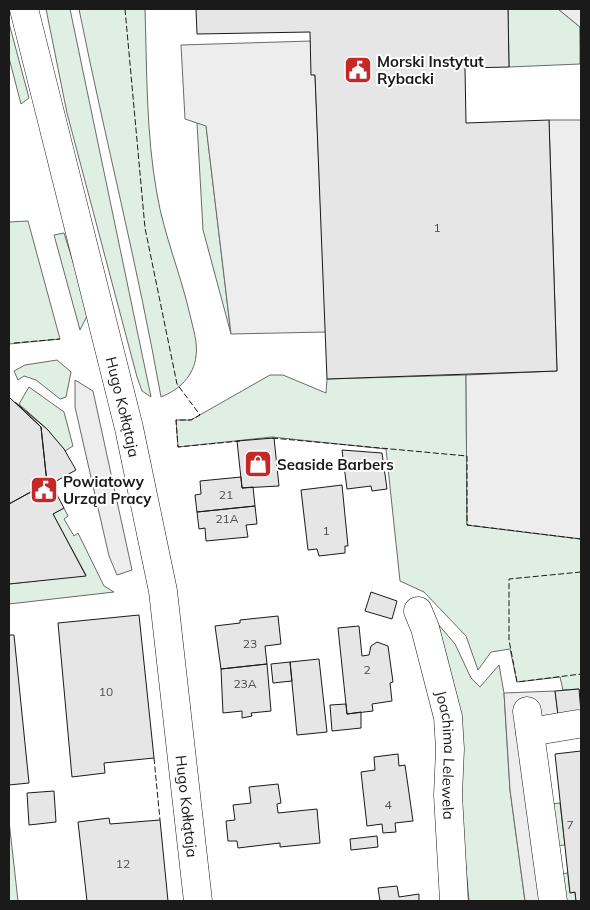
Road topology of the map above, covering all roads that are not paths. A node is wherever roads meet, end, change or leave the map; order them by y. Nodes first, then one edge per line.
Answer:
1 (24, 9) edge
2 (418, 611) dead end
3 (578, 724) dead end
4 (198, 901) edge
5 (454, 901) edge
6 (553, 901) edge

1 - 4 street, Hugo Kołłątaja
2 - 5 street, Joachima Lelewela
3 - 6 street

